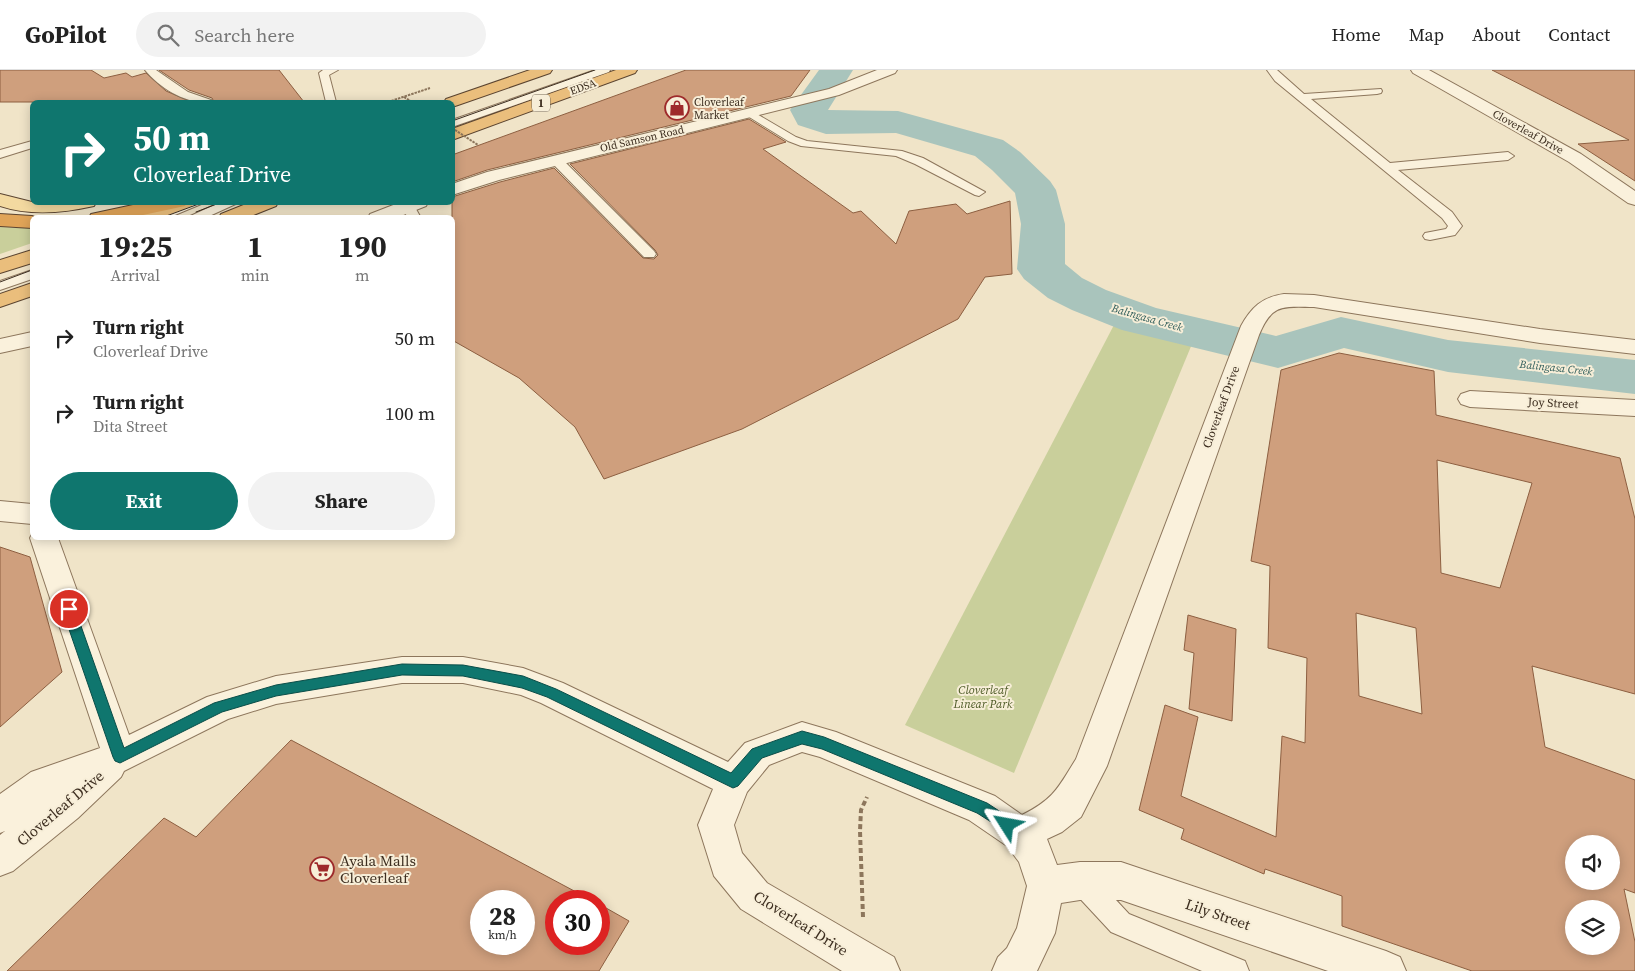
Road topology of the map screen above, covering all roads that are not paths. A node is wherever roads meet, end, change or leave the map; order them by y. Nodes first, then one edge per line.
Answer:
1 (150, 70) edge
2 (333, 70) edge
3 (605, 70) edge
4 (630, 70) edge
5 (890, 70) edge
6 (1272, 70) edge
7 (1418, 70) edge
8 (551, 72) edge
9 (1377, 91) dead end
10 (1301, 97) junction
11 (195, 100) edge
12 (331, 100) edge
13 (455, 101) edge
14 (455, 111) edge
15 (750, 113) junction
16 (455, 125) edge
17 (455, 134) edge
18 (30, 145) edge
19 (0, 154) edge
20 (1508, 156) dead end
21 (556, 160) junction
22 (1388, 167) junction
23 (455, 189) edge
24 (979, 192) dead end
25 (1635, 199) edge
26 (0, 200) edge
27 (55, 205) edge
28 (163, 205) edge
29 (177, 205) edge
30 (192, 205) edge
31 (226, 205) edge
32 (261, 205) edge
33 (412, 207) edge
34 (113, 215) edge
35 (150, 215) edge
36 (165, 215) edge
37 (200, 215) edge
38 (236, 215) edge
39 (387, 215) edge
40 (0, 220) edge
41 (30, 222) edge
42 (1430, 236) dead end
43 (649, 254) dead end
44 (30, 257) edge
45 (30, 262) edge
46 (0, 267) edge
47 (0, 273) edge
48 (30, 275) edge
49 (0, 286) edge
50 (30, 290) edge
51 (0, 301) edge
52 (30, 339) edge
53 (0, 346) edge
54 (1635, 346) edge
55 (1470, 398) dead end
56 (1635, 408) edge
57 (0, 511) edge
58 (30, 514) edge
59 (45, 540) edge
60 (120, 757) junction
61 (733, 782) junction
62 (0, 816) edge
63 (1020, 834) junction
64 (0, 858) edge
65 (1063, 883) junction
66 (880, 971) edge
67 (1012, 971) edge
68 (1235, 971) edge
69 (1386, 971) edge

1 - 11 lane
2 - 12 lane
3 - 16 lane
4 - 17 highway, EDSA / 1
5 - 15 street, Old Samson Road
6 - 10 lane
7 - 25 street, Cloverleaf Drive
8 - 13 highway
8 - 14 lane
9 - 10 lane
10 - 22 lane
15 - 21 street, Old Samson Road
15 - 24 lane
18 - 19 lane
20 - 22 lane
21 - 23 street, Old Samson Road
21 - 43 lane
22 - 42 lane
26 - 27 main road
28 - 34 highway
29 - 35 highway
30 - 36 lane
31 - 37 lane
32 - 38 highway
33 - 39 street
40 - 41 highway
44 - 46 highway
45 - 47 lane
48 - 49 lane
50 - 51 highway
52 - 53 street
54 - 63 street, Cloverleaf Drive
55 - 56 street, Joy Street
57 - 58 street
59 - 60 street
60 - 61 street, Cloverleaf Drive
60 - 62 street, Cloverleaf Drive
60 - 64 street, Cloverleaf Drive
61 - 63 street, Cloverleaf Drive
61 - 66 street, Cloverleaf Drive
63 - 65 street, Cloverleaf Drive
65 - 67 street
65 - 68 lane
65 - 69 street, Lily Street

